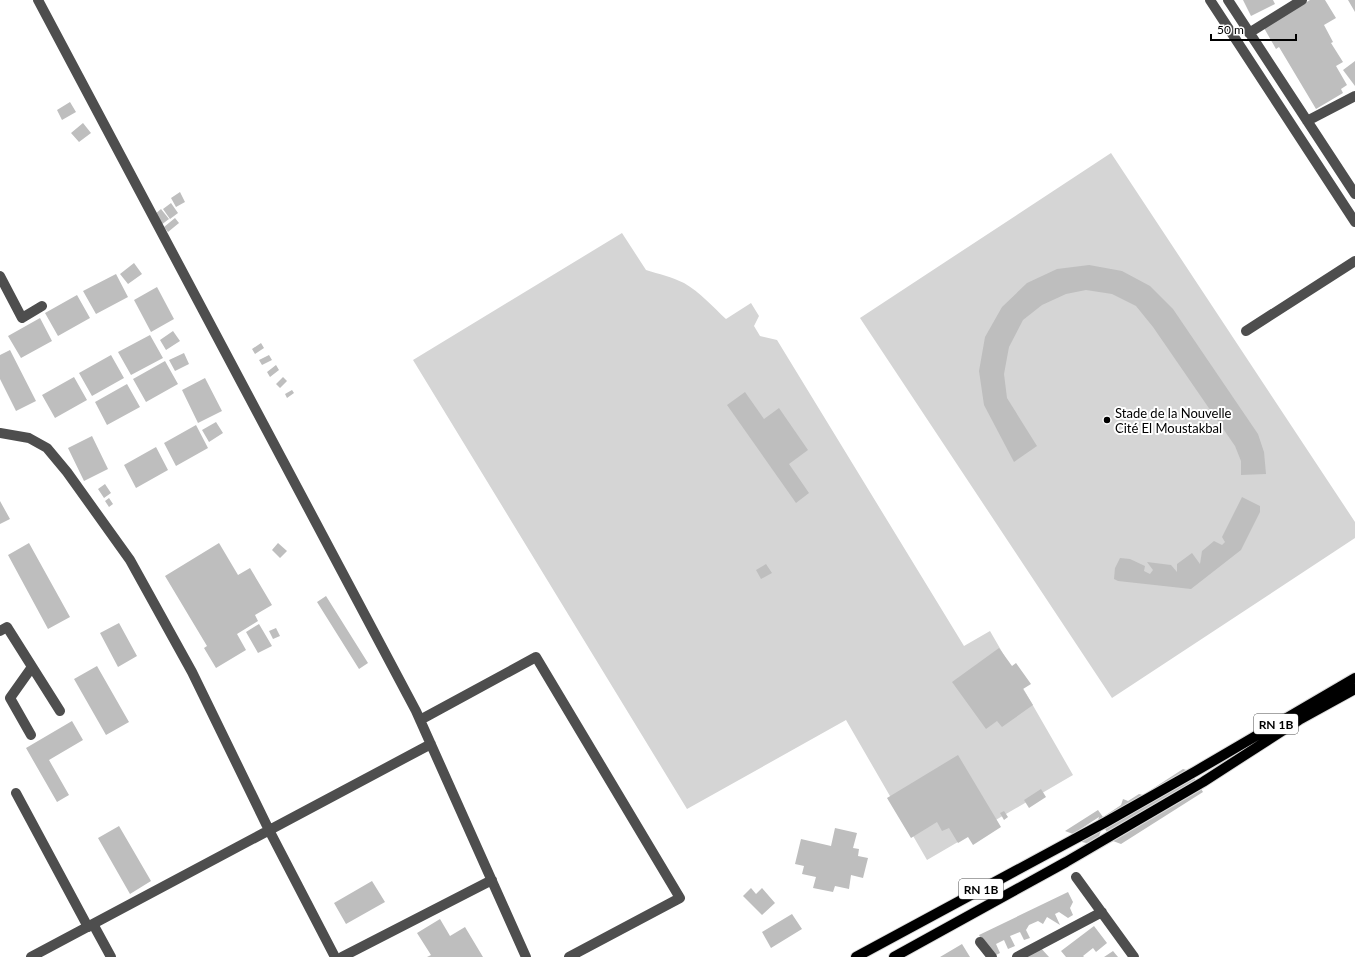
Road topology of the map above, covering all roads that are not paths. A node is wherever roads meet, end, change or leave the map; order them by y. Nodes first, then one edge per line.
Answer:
1 (38, 0) edge
2 (1210, 0) edge
3 (1228, 0) edge
4 (1302, 0) edge
5 (1249, 33) junction
6 (1355, 96) edge
7 (1308, 121) junction
8 (1352, 183) edge
9 (1355, 194) edge
10 (1355, 222) edge
11 (1355, 261) edge
12 (0, 276) edge
13 (42, 306) dead end
14 (1246, 331) dead end
15 (0, 433) edge
16 (0, 631) edge
17 (32, 667) junction
18 (1355, 678) edge
19 (1355, 689) edge
20 (60, 711) dead end
21 (420, 720) junction
22 (31, 735) dead end
23 (431, 744) junction
24 (16, 793) dead end
25 (269, 830) junction
26 (1076, 877) dead end
27 (492, 880) junction
28 (1102, 912) junction
29 (90, 926) junction
30 (980, 942) dead end
31 (31, 957) edge
32 (111, 957) edge
33 (335, 957) edge
34 (342, 957) edge
35 (526, 957) edge
36 (569, 957) edge
37 (856, 957) edge
38 (894, 957) edge
39 (992, 957) edge
40 (1017, 957) edge
41 (1134, 957) edge

1 - 21 street
2 - 10 street
3 - 5 street
4 - 5 street
5 - 7 street
6 - 7 street
7 - 8 street
8 - 9 street
11 - 14 street
12 - 13 street
15 - 25 street
16 - 17 street
17 - 20 street
17 - 22 street
18 - 37 main road, RN 1B
19 - 38 main road, RN 1B
21 - 23 street
21 - 36 street
23 - 25 street
23 - 27 street
24 - 29 street
25 - 29 street
25 - 33 street
26 - 28 street
27 - 34 street
27 - 35 street
28 - 40 street
28 - 41 street
29 - 31 street
29 - 32 street
30 - 39 street

